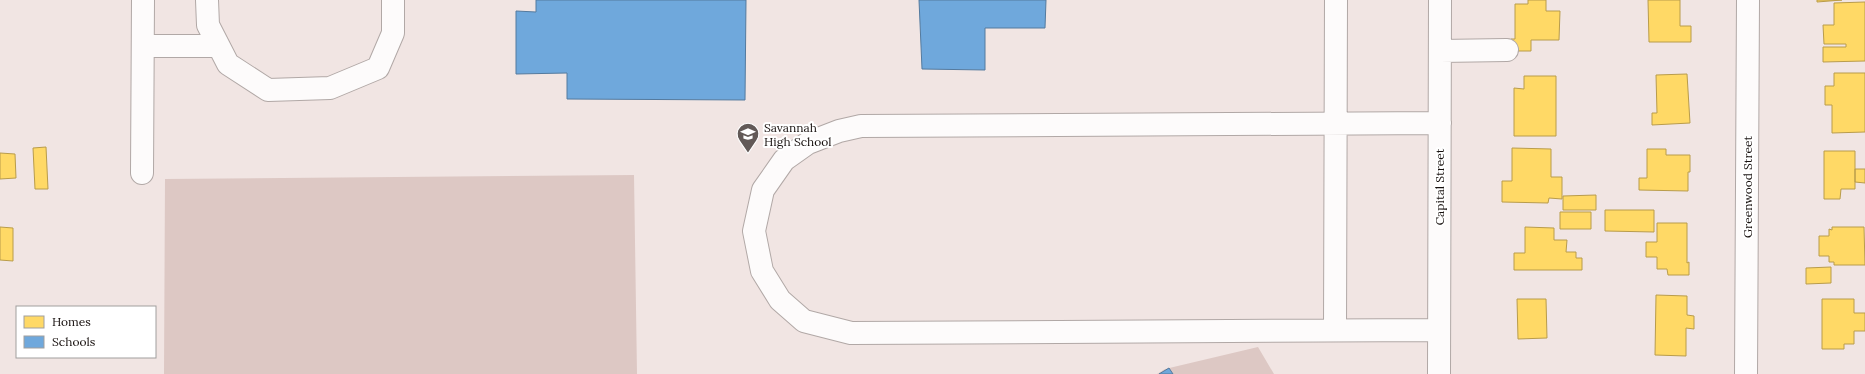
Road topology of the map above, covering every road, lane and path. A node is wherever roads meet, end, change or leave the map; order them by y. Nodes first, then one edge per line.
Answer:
1 (143, 0) edge
2 (207, 0) edge
3 (394, 0) edge
4 (1336, 0) edge
5 (1440, 0) edge
6 (1748, 0) edge
7 (143, 46) junction
8 (218, 46) junction
9 (1507, 50) dead end
10 (1440, 51) junction
11 (1440, 123) junction
12 (1335, 124) junction
13 (142, 173) dead end
14 (1335, 330) junction
15 (1439, 330) junction
16 (1439, 374) edge
17 (1746, 374) edge

1 - 7 street
2 - 8 street
3 - 8 street
4 - 12 street
5 - 10 street, Capital Street
6 - 17 street, Greenwood Street
7 - 8 street
7 - 13 street
9 - 10 street
10 - 11 street, Capital Street
11 - 12 street
11 - 15 street, Capital Street
12 - 14 street
12 - 14 street
14 - 15 street
15 - 16 street, Capital Street

